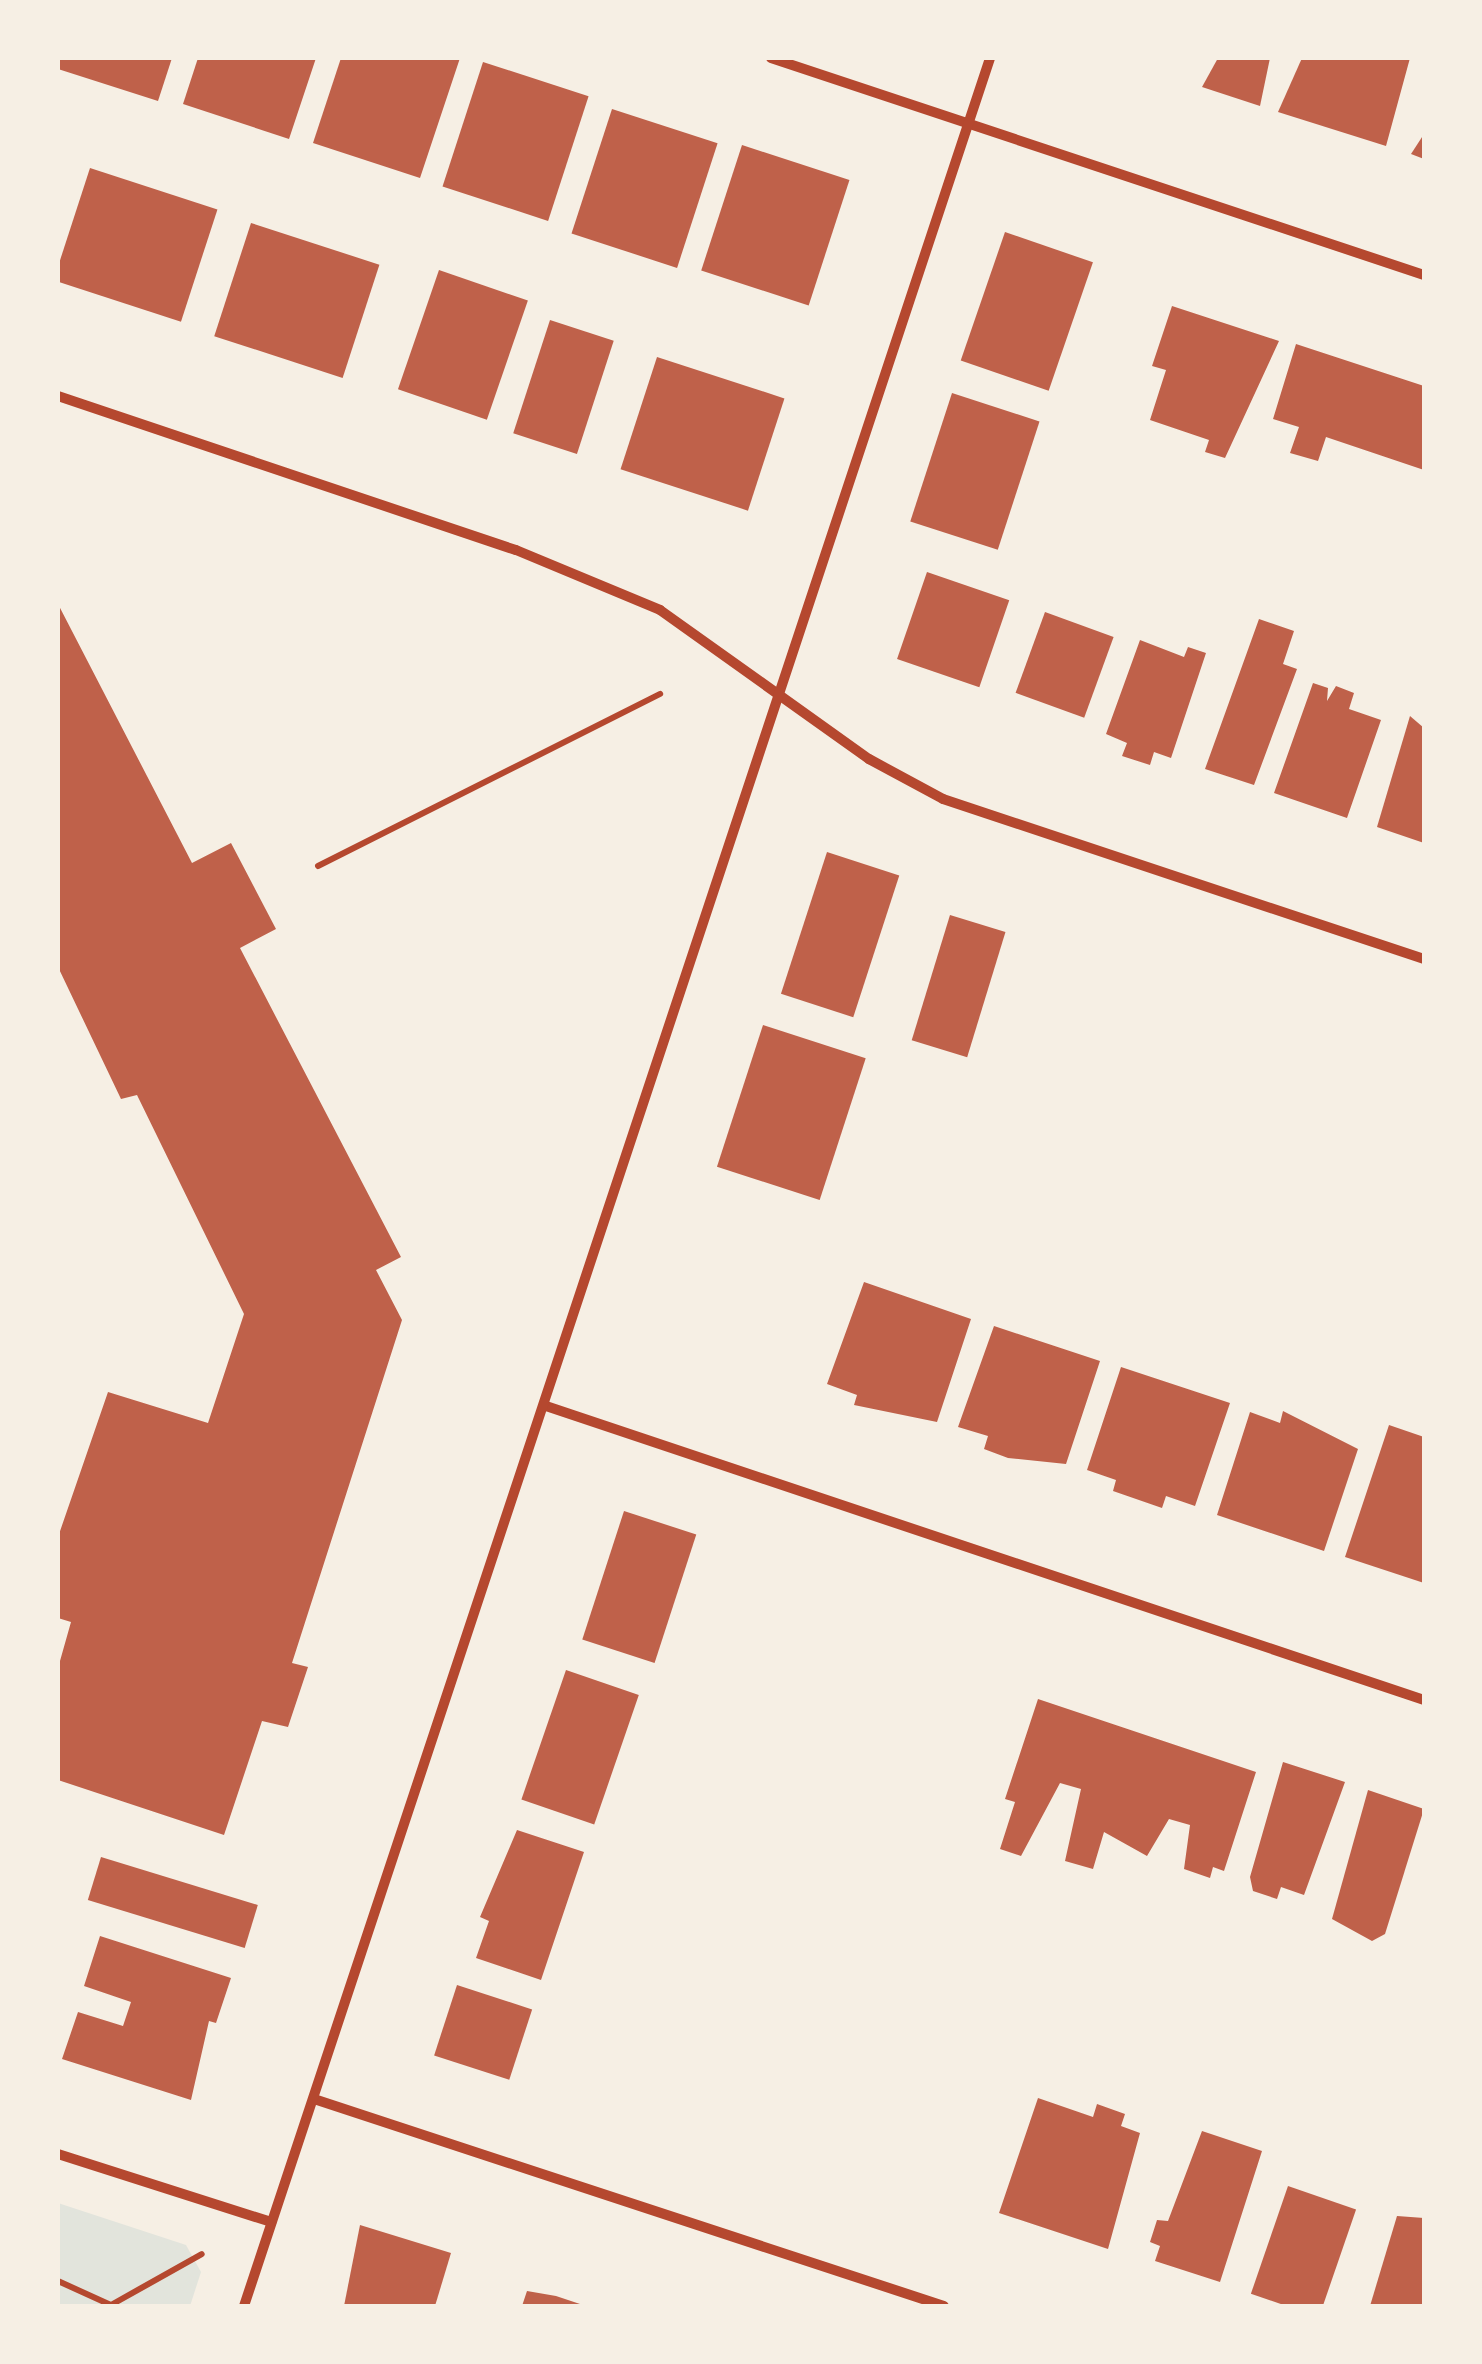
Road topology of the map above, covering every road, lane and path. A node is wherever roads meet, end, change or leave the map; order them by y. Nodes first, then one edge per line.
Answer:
1 (772, 58) edge
2 (990, 58) edge
3 (969, 124) junction
4 (1424, 275) edge
5 (58, 396) edge
6 (660, 694) dead end
7 (780, 698) junction
8 (318, 866) dead end
9 (1424, 959) edge
10 (546, 1406) junction
11 (1424, 1700) edge
12 (314, 2099) junction
13 (58, 2154) edge
14 (271, 2222) junction
15 (202, 2254) dead end
16 (58, 2280) edge
17 (111, 2306) edge
18 (244, 2306) edge
19 (944, 2306) edge

1 - 3 street
2 - 3 street
3 - 4 street
3 - 7 street
5 - 7 street
6 - 8 path
7 - 9 street
7 - 10 street
10 - 11 street
10 - 12 street
12 - 14 street
12 - 19 street
13 - 14 street
14 - 18 street
15 - 17 path
16 - 17 path

